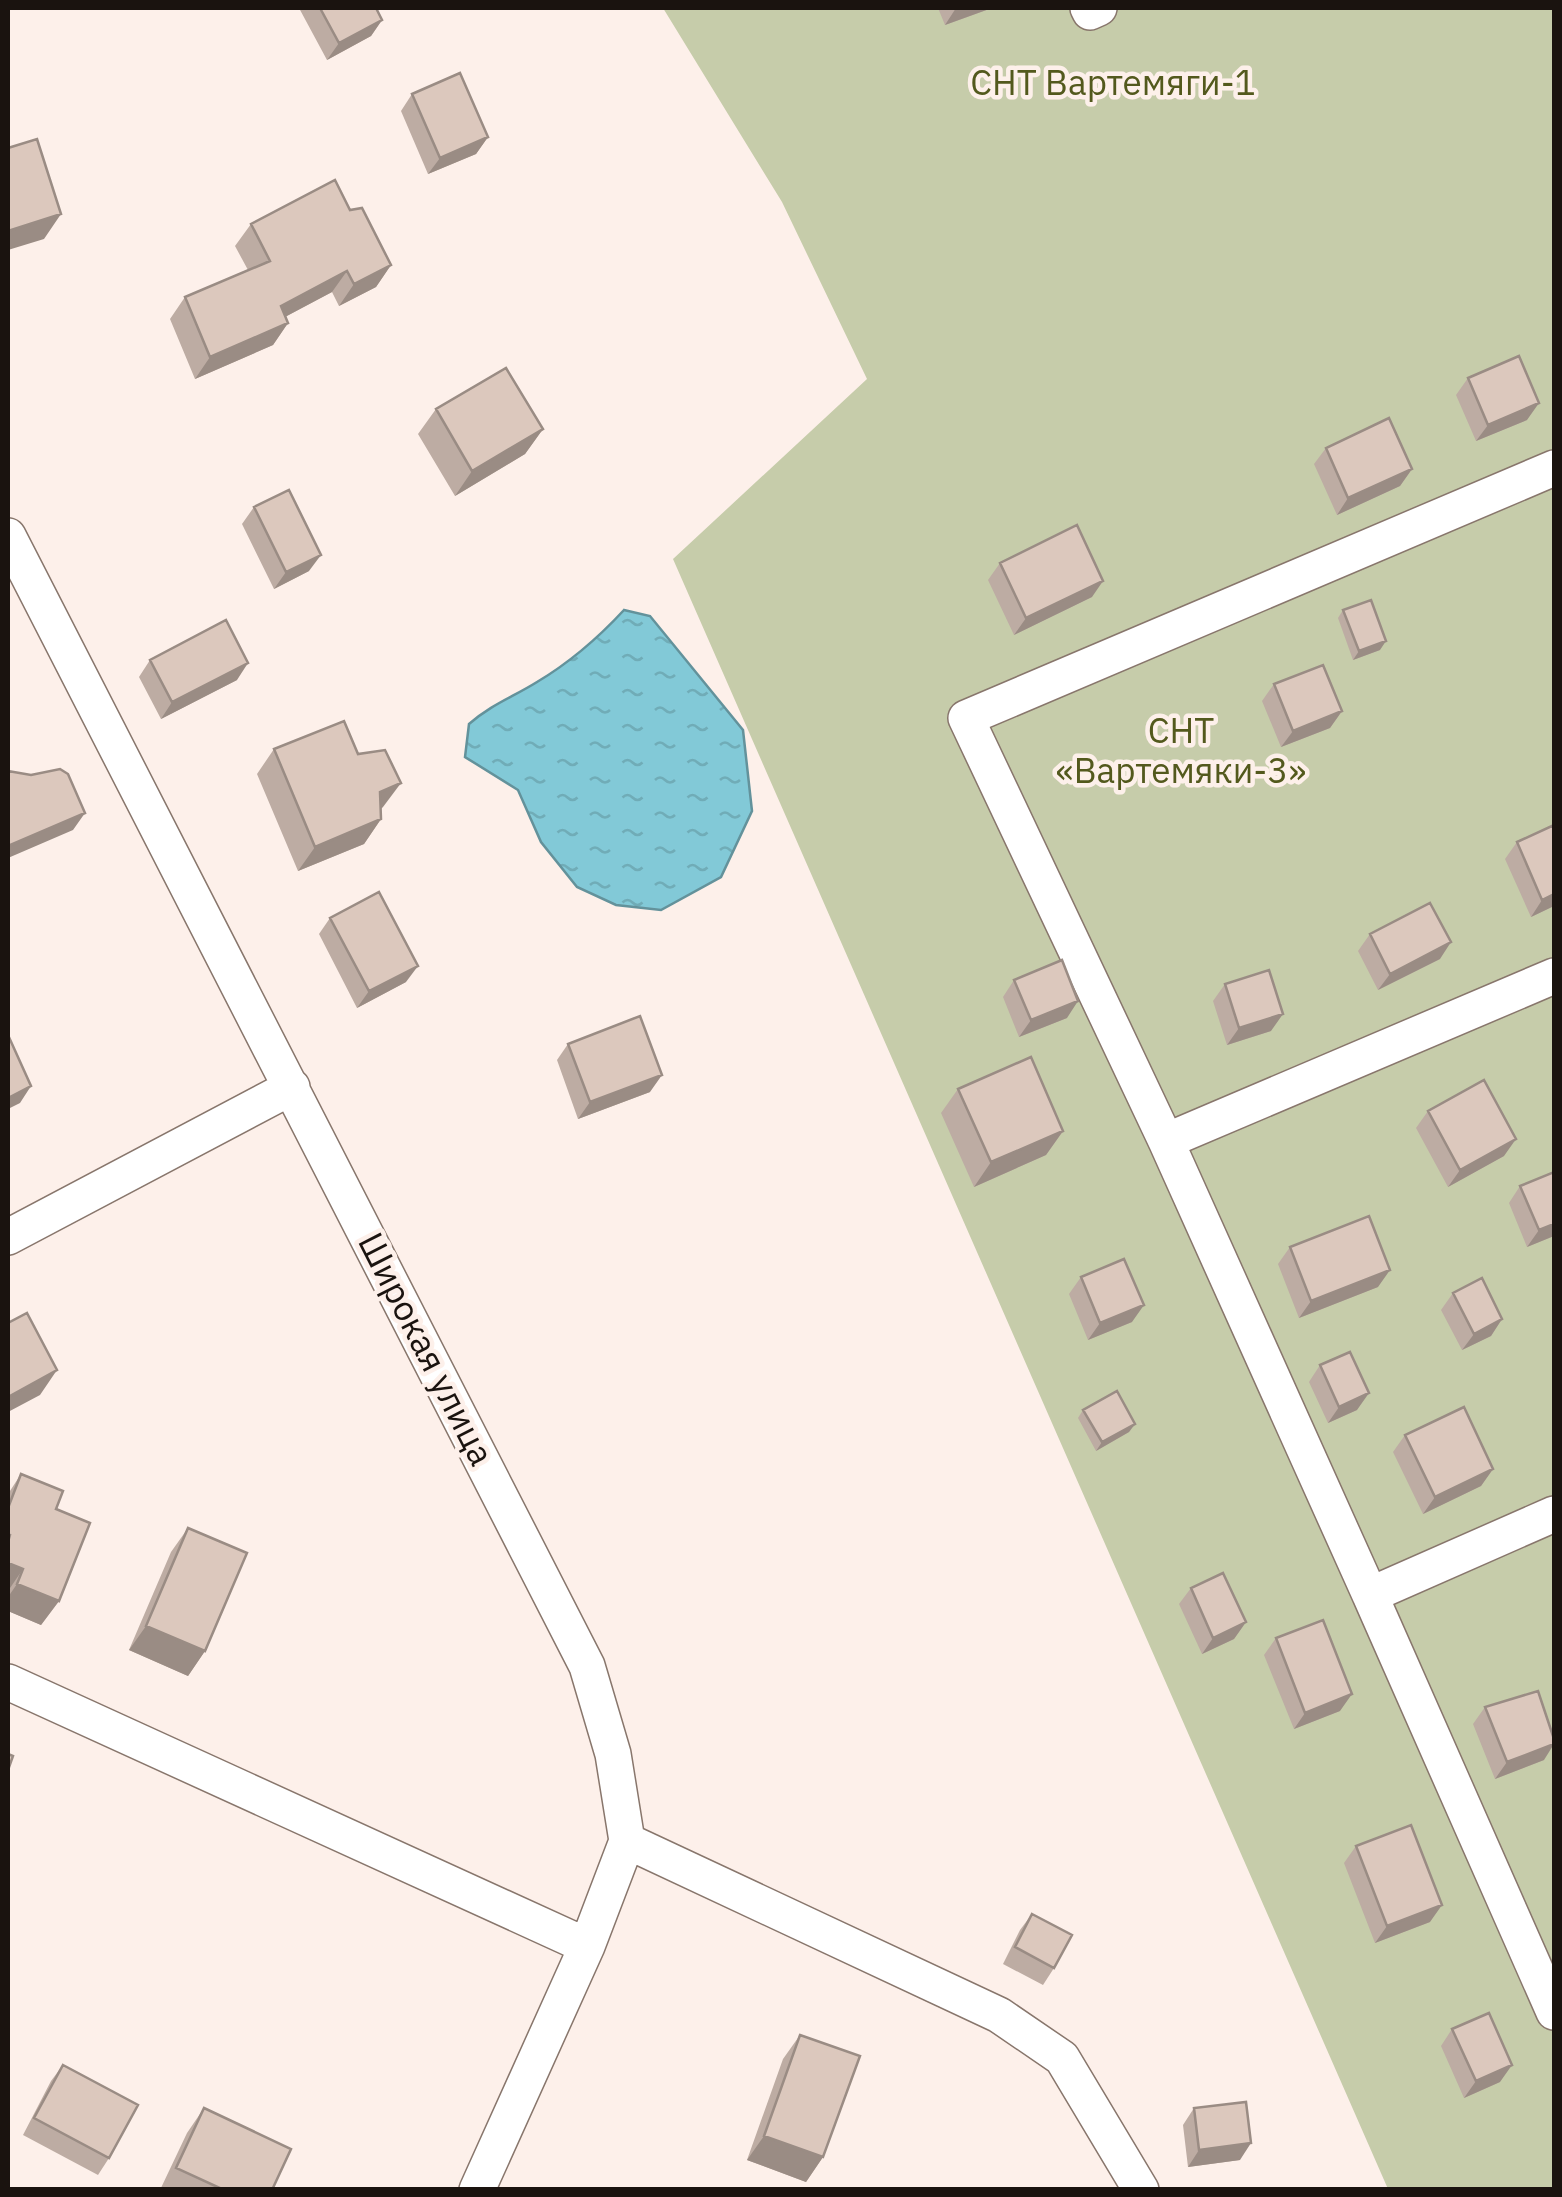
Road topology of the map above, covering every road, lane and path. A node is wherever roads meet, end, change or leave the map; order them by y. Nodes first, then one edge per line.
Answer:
1 (1088, 8) edge
2 (1099, 8) edge
3 (1554, 468) edge
4 (8, 536) edge
5 (1554, 976) edge
6 (292, 1087) junction
7 (1166, 1141) junction
8 (8, 1237) edge
9 (1554, 1514) edge
10 (1370, 1595) junction
11 (8, 1682) edge
12 (627, 1841) junction
13 (587, 1946) junction
14 (1554, 2012) edge
15 (477, 2190) edge
16 (1141, 2190) edge

1 - 2 street
3 - 7 street
4 - 6 street, Широкая улица
5 - 7 street
6 - 8 street
6 - 12 street, Широкая улица
7 - 10 street
9 - 10 street
10 - 14 street
11 - 13 street
12 - 13 street, Широкая улица
12 - 16 street
13 - 15 street, Широкая улица

